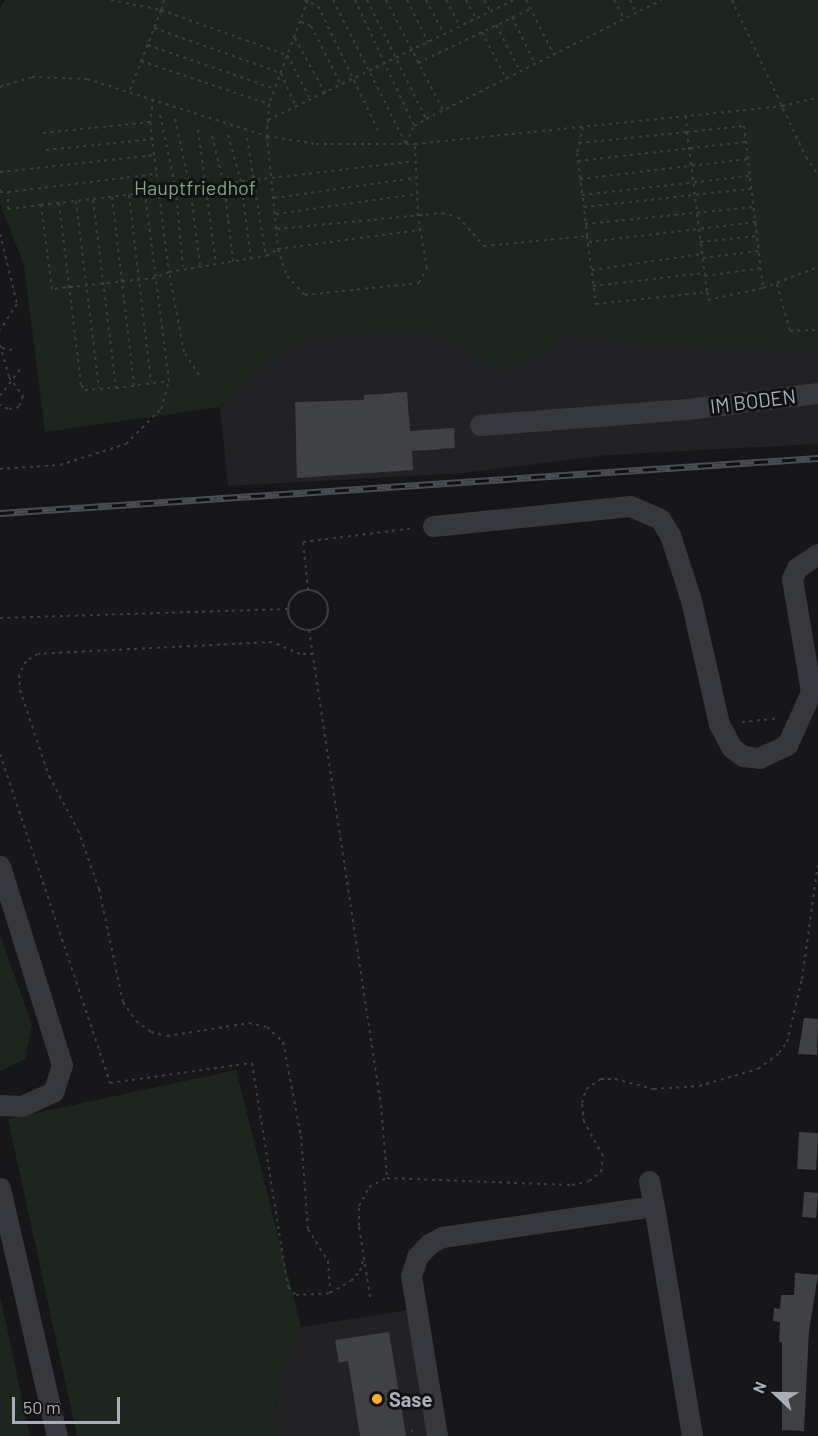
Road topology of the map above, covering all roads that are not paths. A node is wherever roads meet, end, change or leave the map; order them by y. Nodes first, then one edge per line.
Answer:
1 (818, 393) edge
2 (480, 424) dead end
3 (433, 526) road end
4 (818, 554) edge
5 (0, 866) edge
6 (0, 1105) edge
7 (649, 1181) dead end
8 (0, 1188) edge
9 (654, 1206) junction
10 (57, 1436) edge
11 (436, 1436) edge
12 (692, 1436) edge

1 - 2 street, IM BODEN
3 - 4 street
5 - 6 street
7 - 9 street
8 - 10 street
9 - 11 street
9 - 12 street

